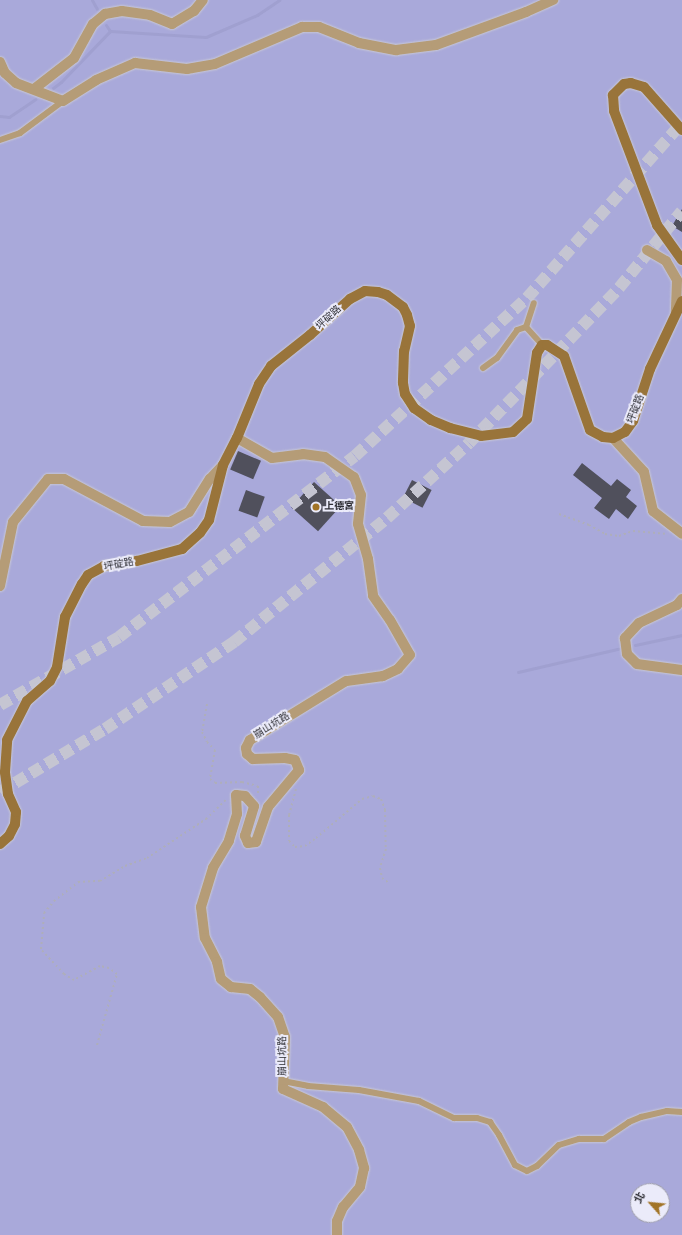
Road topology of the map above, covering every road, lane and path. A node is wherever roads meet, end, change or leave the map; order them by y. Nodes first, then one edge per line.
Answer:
1 (203, 0) edge
2 (553, 0) edge
3 (0, 62) edge
4 (34, 89) junction
5 (63, 101) junction
6 (682, 130) edge
7 (0, 140) edge
8 (647, 250) dead end
9 (682, 260) edge
10 (682, 301) edge
11 (534, 303) dead end
12 (676, 313) junction
13 (526, 327) junction
14 (542, 345) junction
15 (483, 368) dead end
16 (237, 438) junction
17 (613, 438) junction
18 (223, 465) junction
19 (559, 514) dead end
20 (668, 534) dead end
21 (682, 534) edge
22 (0, 586) edge
23 (682, 599) edge
24 (682, 670) edge
25 (207, 704) dead end
26 (299, 770) junction
27 (236, 795) junction
28 (254, 806) junction
29 (0, 844) edge
30 (389, 883) dead end
31 (97, 1045) dead end
32 (283, 1081) junction
33 (682, 1112) edge
34 (337, 1235) edge

1 - 4 street
2 - 5 street
3 - 4 street
4 - 5 street
5 - 7 lane
6 - 9 main road
8 - 12 street
10 - 12 main road, 坪碇路
11 - 13 lane
12 - 17 main road, 坪碇路
13 - 14 lane
13 - 15 lane
14 - 16 main road, 坪碇路
14 - 17 main road
16 - 18 main road, 坪碇路
16 - 26 street, 崩山坑路
17 - 21 street
18 - 22 street
18 - 29 main road, 坪碇路
19 - 20 path
23 - 24 street
25 - 28 path
26 - 28 street
26 - 30 path
27 - 28 street
27 - 31 path
27 - 32 street, 崩山坑路
32 - 33 lane
32 - 34 street, 崩山坑路

